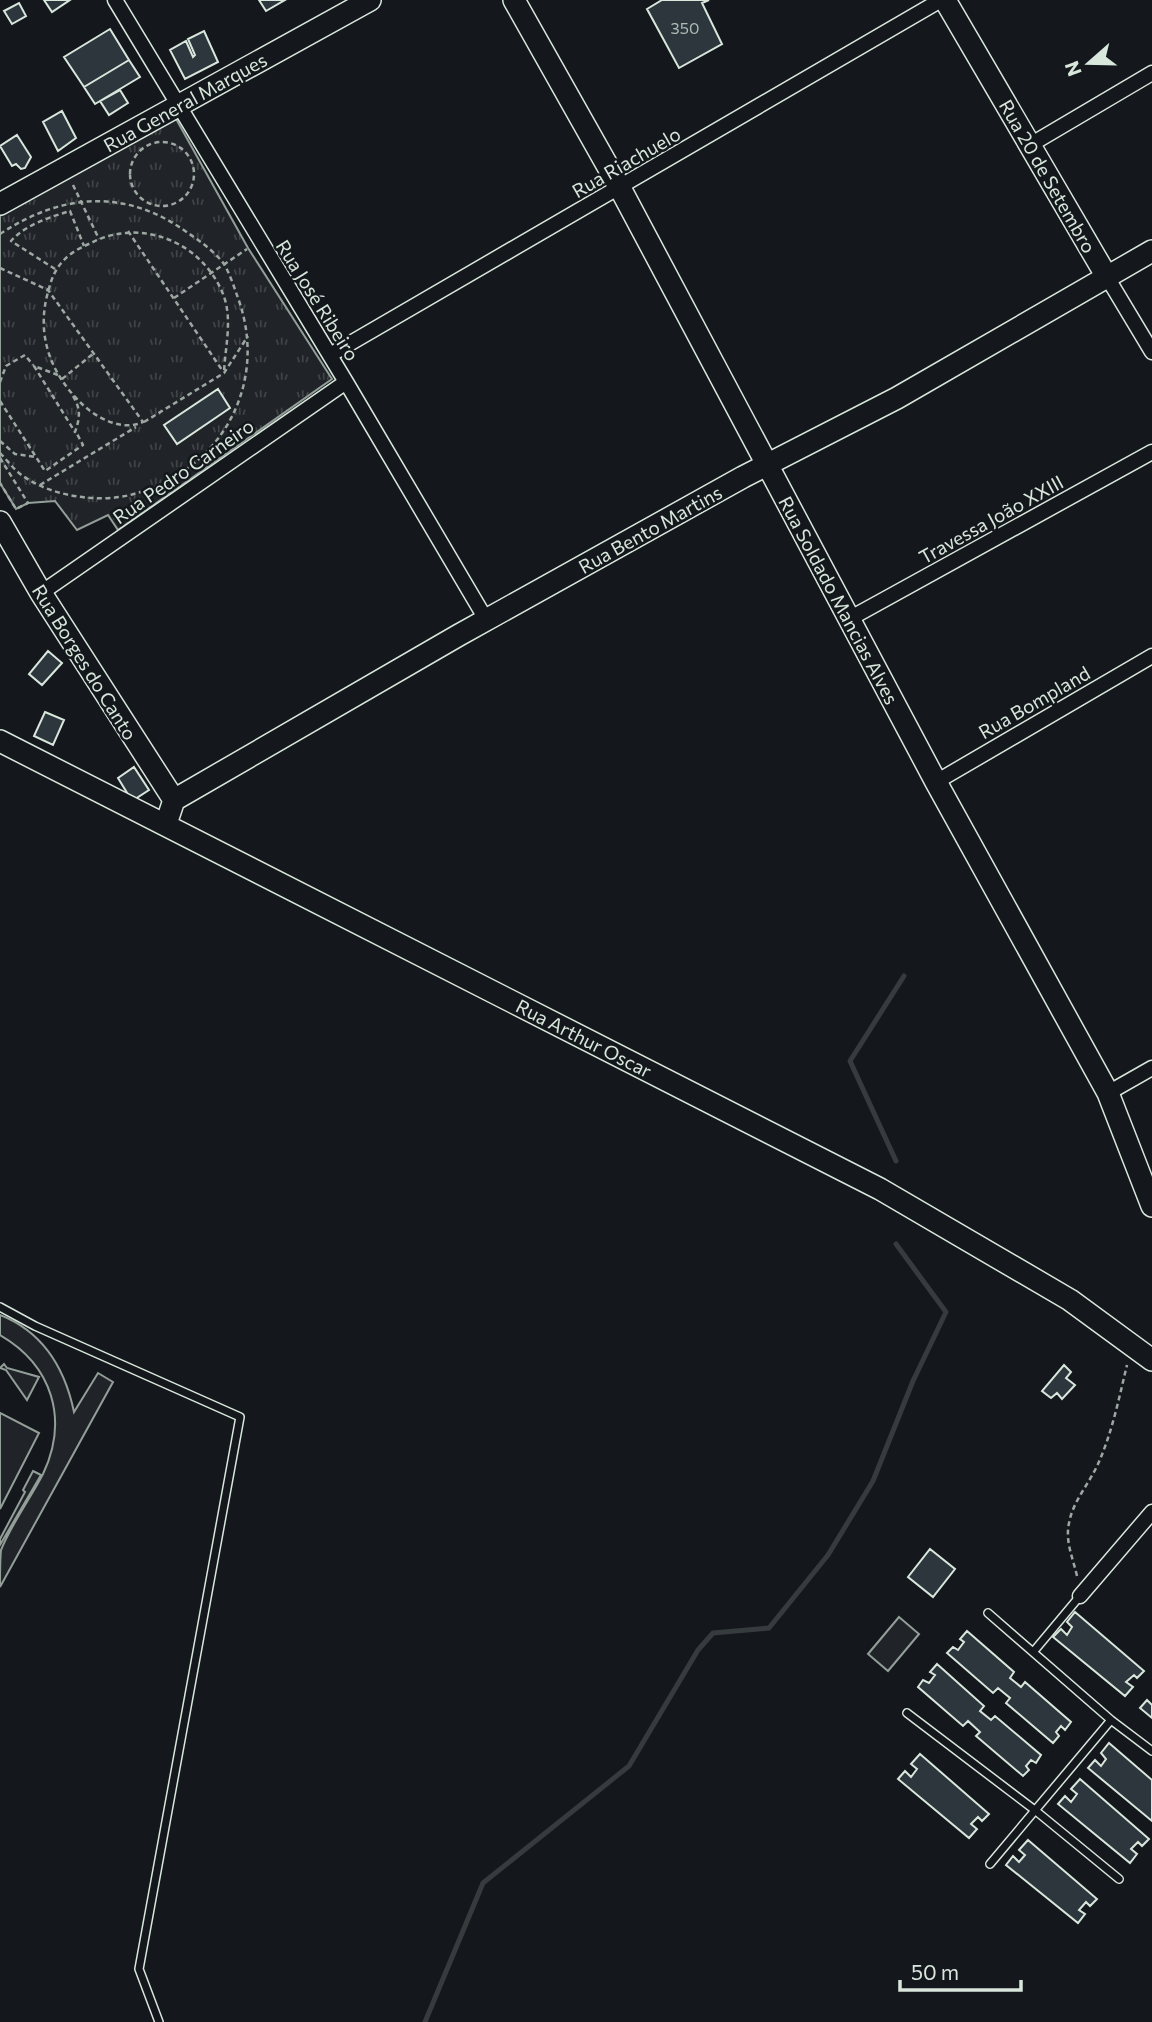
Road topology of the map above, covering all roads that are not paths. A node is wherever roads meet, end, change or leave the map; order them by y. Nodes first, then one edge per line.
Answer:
1 (115, 0) edge
2 (370, 0) edge
3 (514, 0) edge
4 (943, 0) edge
5 (1152, 73) edge
6 (179, 104) junction
7 (1030, 145) junction
8 (620, 188) junction
9 (0, 204) edge
10 (1152, 251) edge
11 (1107, 277) junction
12 (1152, 352) edge
13 (330, 355) junction
14 (346, 382) junction
15 (1152, 452) edge
16 (768, 465) junction
17 (0, 522) edge
18 (41, 593) junction
19 (849, 619) junction
20 (487, 621) junction
21 (1152, 656) edge
22 (0, 741) edge
23 (936, 782) junction
24 (174, 800) junction
25 (166, 824) junction
26 (1152, 1068) edge
27 (1108, 1093) junction
28 (1152, 1206) edge
29 (0, 1307) edge
30 (1152, 1360) edge
31 (1152, 1512) edge
32 (1080, 1596) joint
33 (988, 1613) dead end
34 (1034, 1651) junction
35 (907, 1713) dead end
36 (1111, 1720) junction
37 (1152, 1751) edge
38 (1036, 1811) junction
39 (990, 1864) dead end
40 (1119, 1880) dead end
41 (159, 2022) edge

1 - 6 street, Rua José Ribeiro
2 - 6 street, Rua General Marques
3 - 8 street, Rua Soldado Mancias Alves
4 - 7 street, Rua 20 de Setembro
4 - 8 street, Rua Riachuelo
5 - 7 street
6 - 9 street, Rua General Marques
6 - 13 street, Rua José Ribeiro
7 - 11 street, Rua 20 de Setembro
8 - 13 street, Rua Riachuelo
8 - 16 street, Rua Soldado Mancias Alves
10 - 11 street, Rua Bento Martins
11 - 12 street, Rua 20 de Setembro
11 - 16 street, Rua Bento Martins
13 - 14 street, Rua José Ribeiro
14 - 18 street, Rua Pedro Carneiro
14 - 20 street, Rua José Ribeiro
15 - 19 street, Travessa João XXIII
16 - 19 street, Rua Soldado Mancias Alves
16 - 20 street, Rua Bento Martins
17 - 18 street, Rua Borges do Canto
18 - 24 street, Rua Borges do Canto
19 - 23 street, Rua Soldado Mancias Alves
20 - 24 street, Rua Bento Martins
21 - 23 street, Rua Bompland
22 - 25 street, Rua Arthur Oscar
23 - 27 street, Rua Soldado Mancias Alves
24 - 25 street
25 - 30 street, Rua Arthur Oscar
26 - 27 street
27 - 28 street, Rua Soldado Mancias Alves
29 - 41 lane
31 - 32 street
32 - 34 lane
33 - 34 lane
34 - 36 lane
35 - 38 lane
36 - 37 lane
36 - 38 lane
38 - 39 lane
38 - 40 lane

